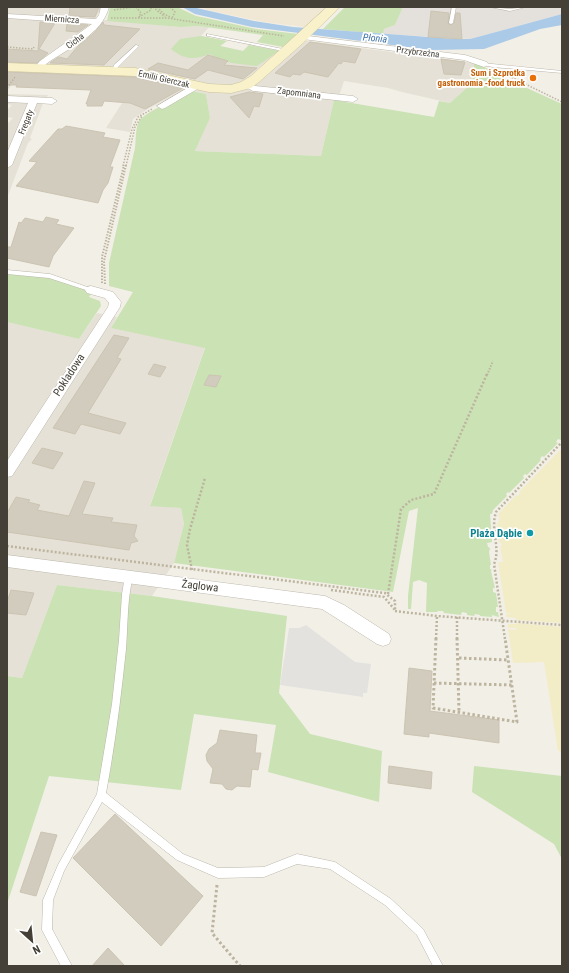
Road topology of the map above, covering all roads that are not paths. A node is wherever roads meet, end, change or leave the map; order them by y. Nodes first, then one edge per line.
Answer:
1 (334, 7) edge
2 (454, 7) edge
3 (492, 7) edge
4 (524, 7) edge
5 (7, 10) edge
6 (103, 14) edge
7 (7, 16) edge
8 (26, 17) junction
9 (451, 23) dead end
10 (307, 33) junction
11 (208, 34) dead end
12 (137, 46) dead end
13 (288, 51) junction
14 (484, 64) joint
15 (7, 68) edge
16 (37, 69) junction
17 (114, 71) junction
18 (562, 72) edge
19 (246, 85) junction
20 (196, 86) junction
21 (7, 99) edge
22 (34, 100) junction
23 (353, 100) dead end
24 (52, 101) dead end
25 (162, 106) road end
26 (7, 165) edge
27 (7, 272) edge
28 (96, 291) joint
29 (7, 472) edge
30 (7, 561) edge
31 (129, 576) junction
32 (382, 639) dead end
33 (102, 795) junction
34 (67, 966) edge
35 (438, 966) edge

1 - 10 street, Emilii Gierczak
2 - 9 lane
3 - 4 lane
5 - 8 street, Miernicza
6 - 8 street, Miernicza
6 - 16 street, Cicha
7 - 8 street, Miernicza
10 - 13 street, Emilii Gierczak
10 - 14 street, Przybrzeżna
11 - 13 lane
12 - 17 lane
13 - 19 street, Emilii Gierczak
14 - 18 lane
15 - 16 street, Emilii Gierczak
16 - 17 street, Emilii Gierczak
17 - 20 street, Emilii Gierczak
19 - 20 street, Emilii Gierczak
19 - 23 street, Zapomniana
20 - 25 street
21 - 22 street, Fregaty
22 - 24 street, Fregaty
22 - 26 street, Fregaty
27 - 28 lane
28 - 29 street, Pokładowa
30 - 31 street, Żaglowa
31 - 32 street, Żaglowa
31 - 33 lane
33 - 34 lane
33 - 35 lane

